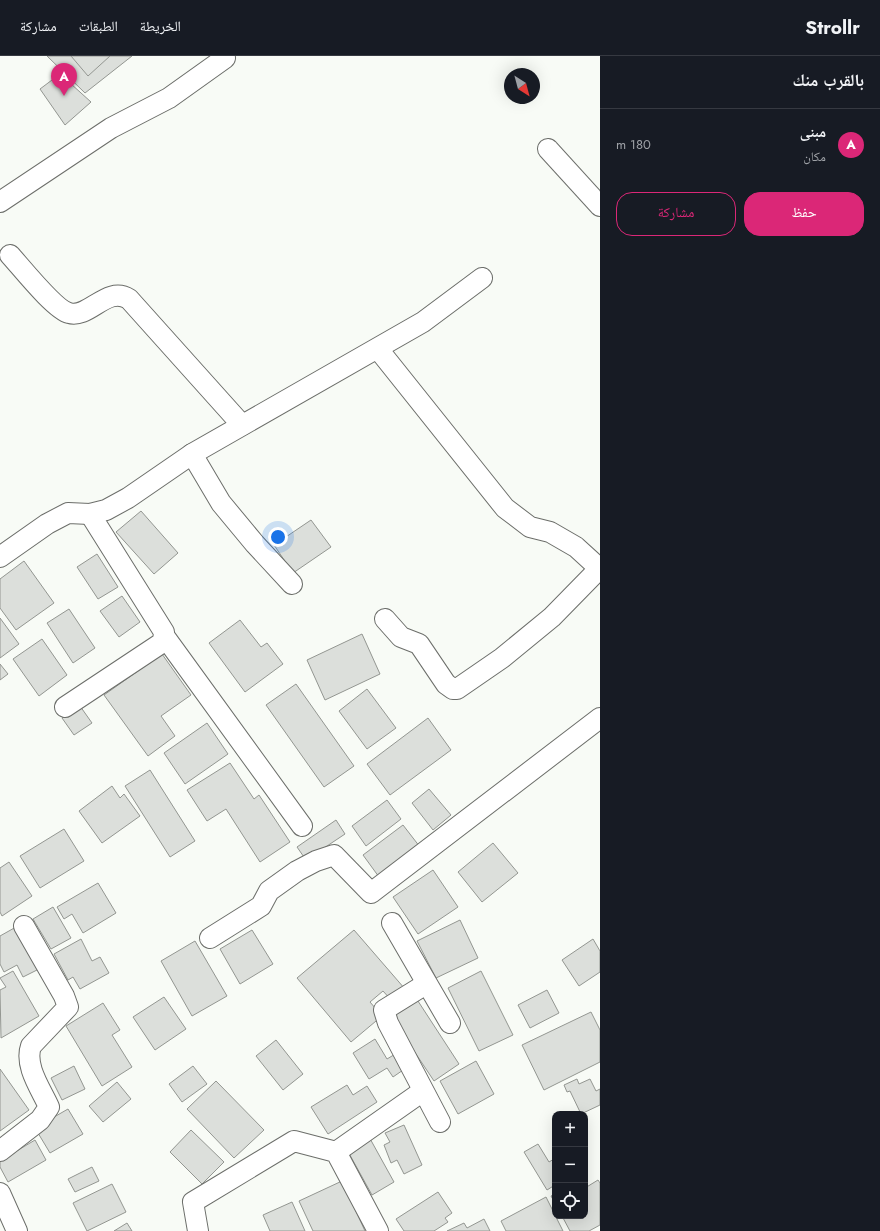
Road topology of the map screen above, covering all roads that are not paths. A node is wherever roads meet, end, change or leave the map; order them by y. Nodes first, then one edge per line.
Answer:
1 (225, 58) dead end
2 (548, 148) dead end
3 (0, 202) edge
4 (600, 206) edge
5 (10, 255) dead end
6 (482, 278) dead end
7 (378, 349) junction
8 (242, 425) junction
9 (192, 454) junction
10 (90, 514) junction
11 (0, 557) edge
12 (600, 569) edge
13 (292, 584) dead end
14 (385, 619) dead end
15 (165, 637) junction
16 (64, 707) dead end
17 (600, 718) edge
18 (302, 826) dead end
19 (392, 923) dead end
20 (24, 926) dead end
21 (210, 938) dead end
22 (426, 984) junction
23 (450, 1023) dead end
24 (423, 1091) junction
25 (440, 1122) dead end
26 (0, 1151) edge
27 (336, 1152) junction
28 (0, 1193) edge
29 (17, 1231) edge
30 (198, 1231) edge
31 (378, 1231) edge

1 - 3 street
2 - 4 street
5 - 8 street
6 - 7 street
7 - 8 street
7 - 12 street
8 - 9 street
9 - 10 street
9 - 13 street
10 - 11 street
10 - 15 street
12 - 14 street
15 - 16 street
15 - 18 street
17 - 21 street
19 - 22 street
20 - 26 street
22 - 23 street
22 - 24 street
24 - 25 street
24 - 27 street
27 - 30 street
27 - 31 street
28 - 29 street

